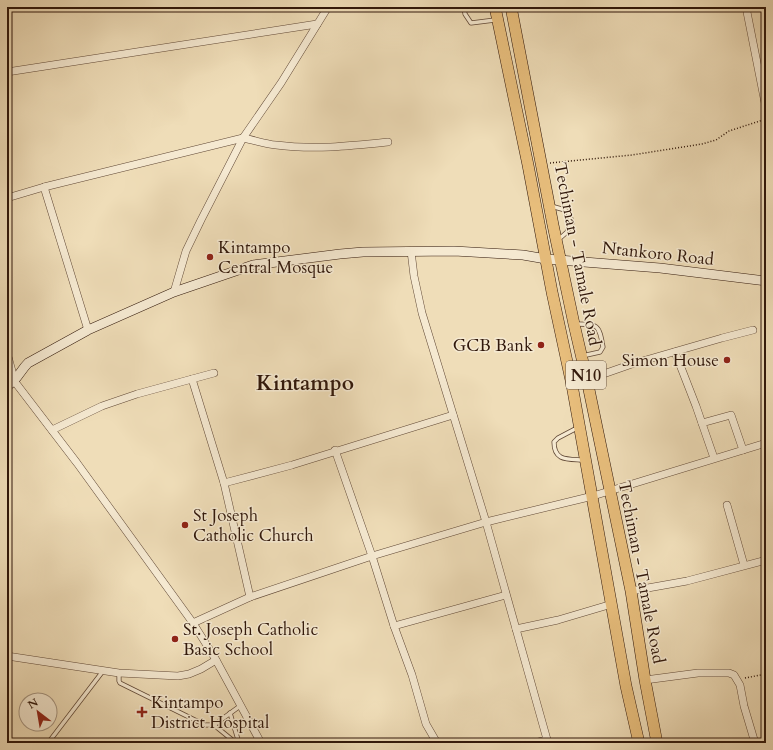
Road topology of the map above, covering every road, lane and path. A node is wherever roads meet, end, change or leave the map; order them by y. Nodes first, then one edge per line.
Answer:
1 (328, 7) edge
2 (464, 7) edge
3 (496, 7) edge
4 (511, 7) edge
5 (746, 7) edge
6 (498, 20) junction
7 (317, 24) junction
8 (7, 72) edge
9 (766, 108) edge
10 (766, 119) edge
11 (243, 138) junction
12 (388, 142) dead end
13 (542, 164) junction
14 (44, 187) junction
15 (7, 198) edge
16 (550, 206) junction
17 (557, 240) junction
18 (411, 251) junction
19 (546, 259) junction
20 (561, 259) junction
21 (766, 281) edge
22 (174, 292) junction
23 (574, 324) junction
24 (88, 330) junction
25 (754, 330) dead end
26 (675, 352) junction
27 (7, 353) edge
28 (581, 356) junction
29 (214, 373) dead end
30 (192, 379) junction
31 (588, 380) junction
32 (11, 384) edge
33 (572, 385) junction
34 (453, 415) junction
35 (702, 423) junction
36 (52, 430) junction
37 (581, 431) junction
38 (598, 431) junction
39 (766, 443) edge
40 (336, 450) junction
41 (743, 450) junction
42 (714, 458) junction
43 (586, 460) junction
44 (224, 483) junction
45 (610, 491) junction
46 (593, 496) junction
47 (726, 505) dead end
48 (486, 522) junction
49 (372, 556) junction
50 (766, 560) edge
51 (744, 565) junction
52 (631, 591) junction
53 (506, 595) junction
54 (250, 597) junction
55 (612, 604) junction
56 (193, 623) junction
57 (394, 626) junction
58 (516, 629) junction
59 (7, 656) edge
60 (216, 660) junction
61 (104, 670) junction
62 (119, 673) junction
63 (766, 674) edge
64 (645, 680) junction
65 (738, 680) junction
66 (241, 705) junction
67 (230, 713) junction
68 (214, 725) junction
69 (548, 741) edge
70 (48, 743) edge
71 (236, 743) edge
72 (239, 743) edge
73 (261, 743) edge
74 (437, 743) edge
75 (534, 743) edge
76 (639, 743) edge
77 (657, 743) edge
78 (755, 743) edge

1 - 7 street
2 - 6 lane
3 - 6 highway, Techiman - Tamale Road / N10
4 - 13 highway, Techiman - Tamale Road / N10
5 - 9 street
6 - 19 highway, Techiman - Tamale Road / N10
7 - 8 street
7 - 11 street
10 - 13 path
11 - 12 street
11 - 14 street
11 - 22 street
13 - 16 highway, Techiman - Tamale Road / N10
14 - 15 street
14 - 24 street
16 - 17 highway, Techiman - Tamale Road / N10
16 - 17 lane
17 - 20 highway, Techiman - Tamale Road / N10
18 - 19 main road, Ntankoro Road
18 - 22 main road, Ntankoro Road
18 - 34 street
19 - 20 main road, Ntankoro Road
19 - 33 highway, Techiman - Tamale Road / N10
20 - 21 main road, Ntankoro Road
20 - 23 highway, Techiman - Tamale Road / N10
22 - 24 main road, Ntankoro Road
23 - 28 highway, Techiman - Tamale Road / N10
23 - 28 lane
24 - 32 main road, Ntankoro Road
25 - 26 street
26 - 31 street
26 - 35 street
27 - 32 street
28 - 31 highway, Techiman - Tamale Road / N10
29 - 30 street
30 - 36 street
30 - 44 street
31 - 33 street
31 - 38 highway, Techiman - Tamale Road / N10
32 - 36 street
33 - 37 highway, Techiman - Tamale Road / N10
34 - 40 street
34 - 48 street
35 - 41 street
35 - 42 street
36 - 56 street
37 - 38 highway
37 - 43 highway, Techiman - Tamale Road / N10
37 - 43 lane
38 - 45 highway, Techiman - Tamale Road / N10
39 - 41 street
40 - 44 street
40 - 49 street
41 - 42 street
42 - 45 street
43 - 46 highway, Techiman - Tamale Road / N10
44 - 54 street
45 - 46 street
45 - 52 highway, Techiman - Tamale Road / N10
46 - 48 street
46 - 55 highway, Techiman - Tamale Road / N10
47 - 51 street
48 - 49 street
48 - 53 street
49 - 54 street
49 - 57 street
50 - 51 street
51 - 52 street
52 - 64 highway, Techiman - Tamale Road / N10
53 - 57 street
53 - 58 street
54 - 56 street
55 - 58 street
55 - 76 highway, Techiman - Tamale Road / N10
56 - 60 street
57 - 74 street
58 - 69 street
59 - 61 street
60 - 62 street
60 - 66 street
61 - 62 street
61 - 70 lane
62 - 68 lane
63 - 65 path
64 - 65 street
64 - 77 highway, Techiman - Tamale Road / N10
65 - 78 street
66 - 67 lane
66 - 73 street
67 - 68 lane
67 - 72 lane
68 - 71 lane
69 - 75 street

